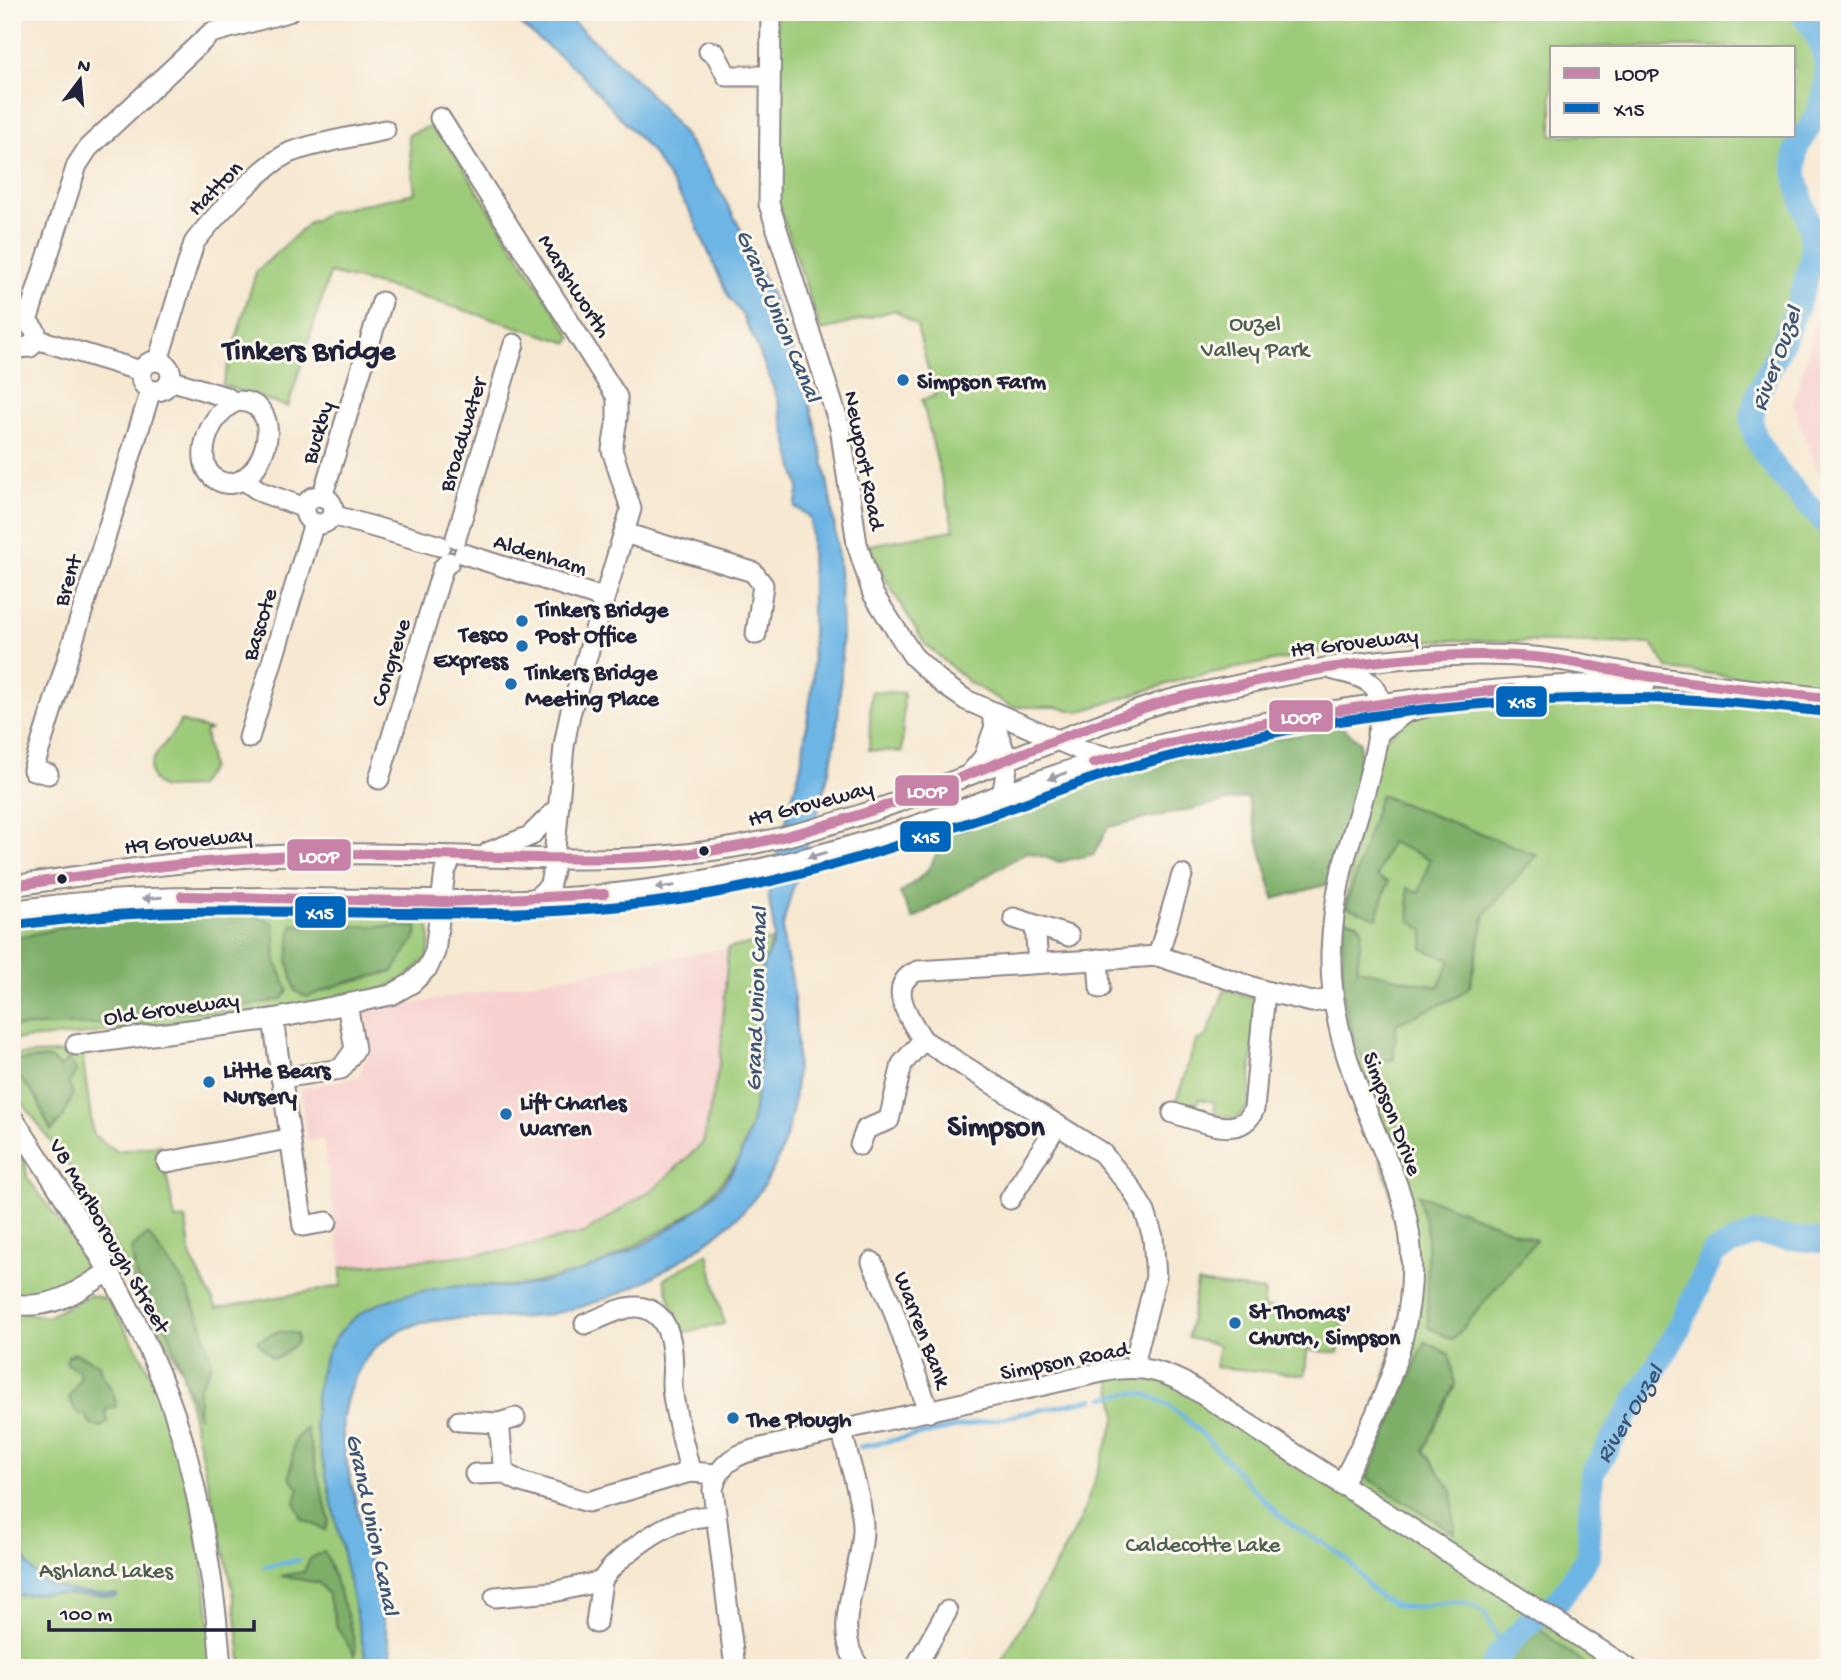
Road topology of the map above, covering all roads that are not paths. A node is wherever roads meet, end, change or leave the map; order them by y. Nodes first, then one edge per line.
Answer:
1 (288, 12) edge
2 (771, 12) edge
3 (709, 51) dead end
4 (768, 76) junction
5 (440, 118) dead end
6 (385, 130) dead end
7 (382, 302) dead end
8 (20, 323) edge
9 (36, 339) junction
10 (514, 344) dead end
11 (14, 353) edge
12 (150, 366) junction
13 (170, 380) junction
14 (151, 390) junction
15 (233, 402) junction
16 (244, 480) junction
17 (317, 515) junction
18 (624, 533) junction
19 (452, 550) junction
20 (603, 598) junction
21 (756, 634) dead end
22 (1397, 659) junction
23 (1317, 668) junction
24 (1536, 687) junction
25 (1723, 687) junction
26 (1829, 698) edge
27 (1372, 699) junction
28 (993, 721) junction
29 (249, 738) dead end
30 (1060, 740) junction
31 (1375, 742) junction
32 (1112, 758) junction
33 (1008, 762) junction
34 (48, 774) dead end
35 (969, 776) junction
36 (379, 779) dead end
37 (1002, 796) junction
38 (557, 809) junction
39 (515, 852) junction
40 (405, 854) junction
41 (461, 856) junction
42 (554, 866) junction
43 (1182, 875) dead end
44 (12, 886) edge
45 (442, 893) junction
46 (590, 896) junction
47 (530, 900) junction
48 (12, 911) edge
49 (1014, 918) dead end
50 (1035, 925) junction
51 (1069, 936) dead end
52 (1158, 956) junction
53 (1098, 959) junction
54 (1038, 963) junction
55 (1100, 988) dead end
56 (1265, 991) junction
57 (1332, 999) junction
58 (347, 1004) junction
59 (273, 1018) junction
60 (923, 1041) junction
61 (76, 1045) dead end
62 (281, 1078) junction
63 (1173, 1113) dead end
64 (12, 1117) edge
65 (1057, 1125) junction
66 (288, 1139) junction
67 (860, 1145) dead end
68 (167, 1162) dead end
69 (1010, 1199) dead end
70 (327, 1222) dead end
71 (872, 1262) dead end
72 (108, 1272) junction
73 (12, 1304) edge
74 (585, 1324) dead end
75 (1137, 1367) junction
76 (929, 1412) junction
77 (459, 1421) dead end
78 (842, 1431) junction
79 (690, 1472) junction
80 (475, 1474) dead end
81 (504, 1474) junction
82 (716, 1474) junction
83 (1341, 1485) junction
84 (715, 1515) junction
85 (602, 1581) junction
86 (495, 1597) dead end
87 (947, 1611) dead end
88 (596, 1623) dead end
89 (221, 1668) edge
90 (735, 1668) edge
91 (860, 1668) edge
92 (915, 1668) edge
93 (1628, 1668) edge

1 - 8 street
2 - 4 street, Newport Road
3 - 4 street
4 - 28 street, Newport Road
5 - 18 street, Marshworth
6 - 12 street, Hatton
7 - 17 street, Buckby
8 - 9 street
9 - 11 street
9 - 12 street
10 - 19 street, Broadwater
12 - 13 street
12 - 14 street
13 - 14 street
13 - 15 street
14 - 34 street, Brent
15 - 16 street
15 - 16 street, Aldenham
16 - 17 street, Aldenham
17 - 19 street, Aldenham
17 - 29 street, Bascote
18 - 20 street, Marshworth
18 - 21 street
19 - 20 street, Aldenham
19 - 36 street, Congreve
20 - 38 street, Marshworth
22 - 23 street, H9 Groveway
22 - 25 street, H9 Groveway
22 - 27 street
23 - 27 street
23 - 30 street, H9 Groveway
24 - 25 street, H9 Groveway
24 - 27 street, H9 Groveway
24 - 31 street
25 - 26 street, H9 Groveway
27 - 31 street, Simpson Drive
27 - 32 street, H9 Groveway
28 - 30 street, Newport Road
28 - 33 street
28 - 35 street
30 - 32 street, Newport Road
30 - 33 street, H9 Groveway
31 - 57 street, Simpson Drive
32 -> 37 street, H9 Groveway
33 - 35 street, H9 Groveway
33 - 37 street
35 - 42 street, H9 Groveway
37 -> 46 street, H9 Groveway
38 - 39 street
38 - 42 street, Marshworth
39 - 41 street, H9 Groveway
39 - 42 street, H9 Groveway
40 - 41 street, H9 Groveway
40 - 44 street, H9 Groveway
40 - 45 street
41 - 45 street, Old Groveway
42 - 46 street
42 - 47 street
43 - 52 street
45 - 47 street, H9 Groveway
45 -> 48 street, H9 Groveway
45 - 58 street, Old Groveway
46 - 47 street, H9 Groveway
49 - 50 street
50 - 51 street
50 - 54 street
52 - 53 street
52 - 56 street
53 - 54 street
53 - 55 street
54 - 60 street
56 - 57 street
56 - 63 street
57 - 83 street, Simpson Drive
58 - 59 street, Old Groveway
58 - 62 street
59 - 61 street, Old Groveway
59 - 62 street, Old Groveway
60 - 65 street
60 - 67 street
62 - 66 street, Old Groveway
64 - 72 street, V8 Marlborough Street
65 - 69 street
65 - 75 street
66 - 68 street
66 - 70 street, Old Groveway
71 - 76 street, Warren Bank
72 - 73 street
72 - 89 street, V8 Marlborough Street
74 - 79 street
75 - 76 street, Simpson Road
75 - 83 street, Simpson Road
76 - 78 street, Simpson Road
77 - 81 street
78 - 82 street, Simpson Road
78 - 91 street
79 - 81 street
79 - 82 street
80 - 81 street
82 - 84 street
83 - 93 street, Simpson Road
84 - 85 street
84 - 90 street
85 - 86 street
85 - 88 street
87 - 92 street

